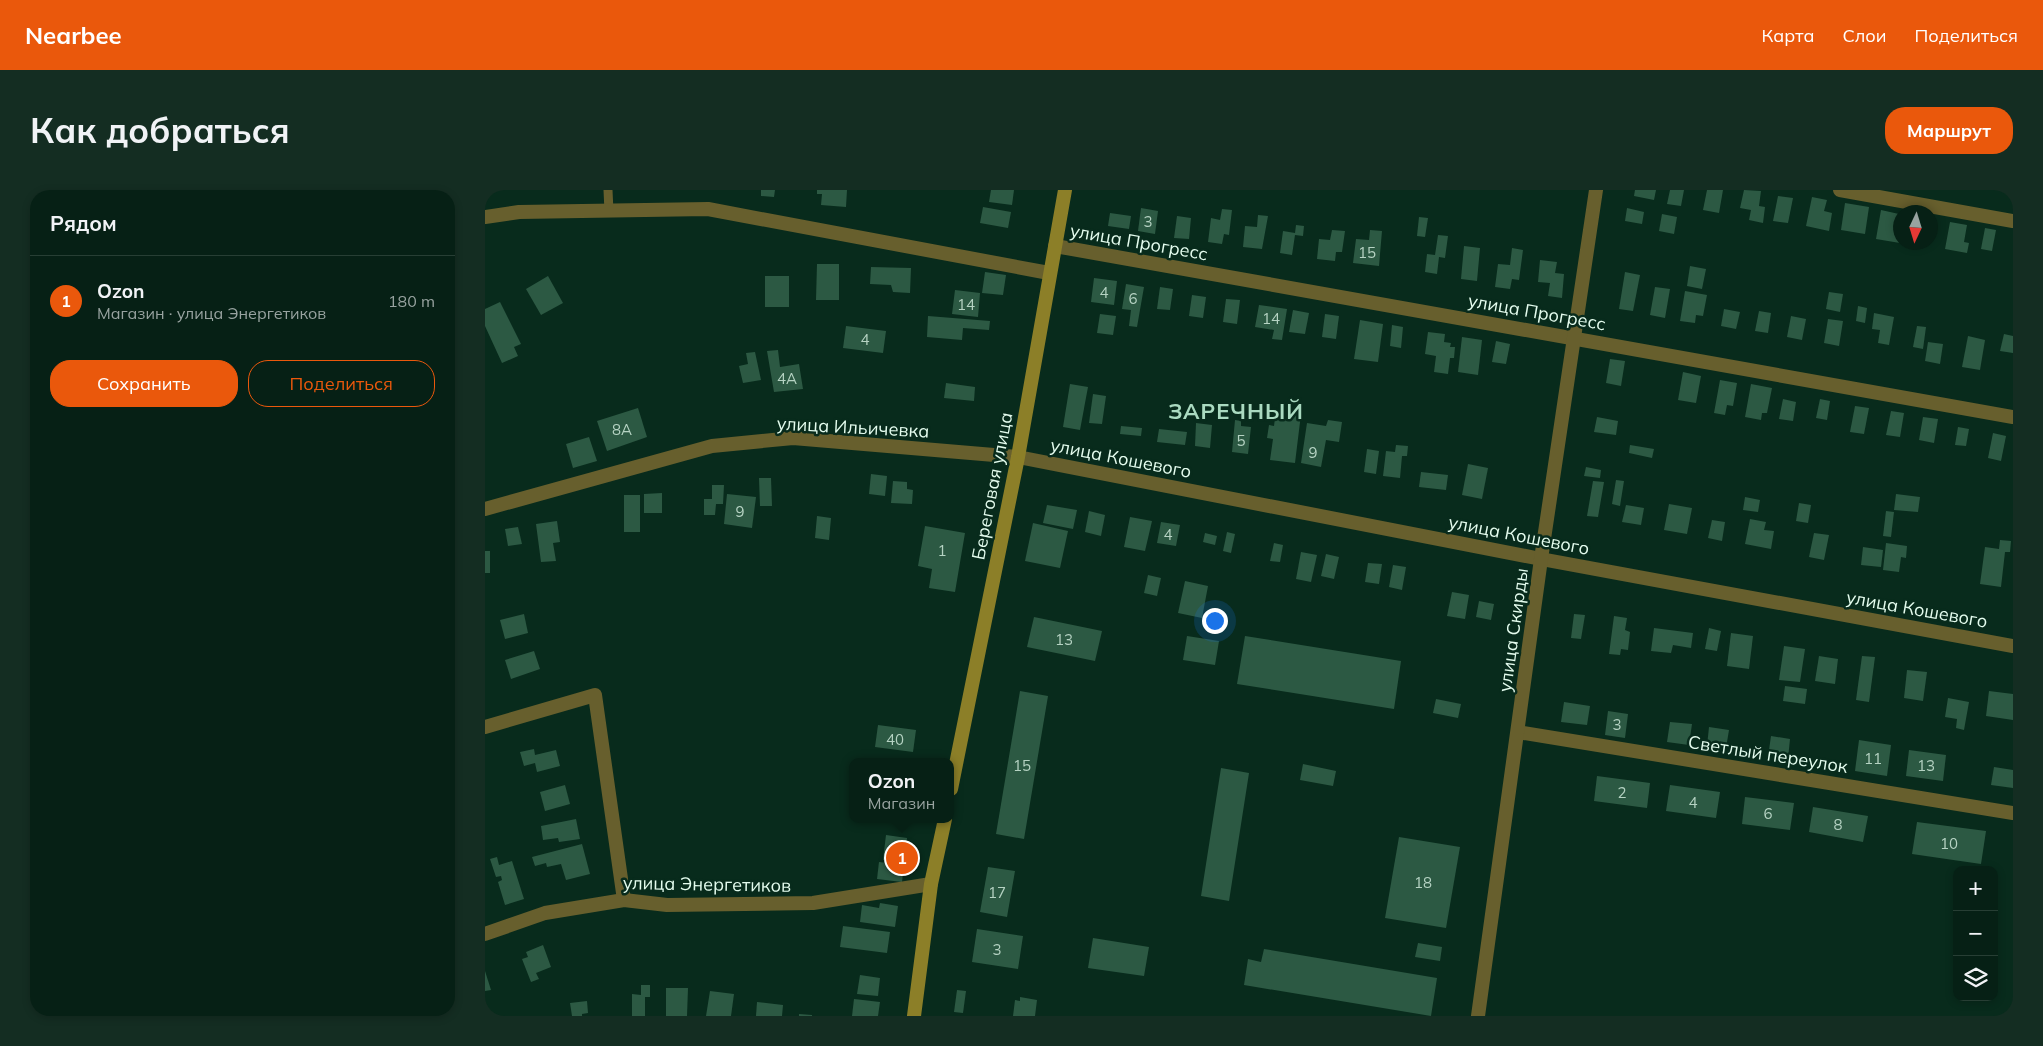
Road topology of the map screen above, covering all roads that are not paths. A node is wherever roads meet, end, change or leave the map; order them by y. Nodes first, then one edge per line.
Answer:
1 (609, 190) edge
2 (1065, 190) edge
3 (1596, 190) edge
4 (1840, 190) edge
5 (609, 212) junction
6 (485, 217) edge
7 (2013, 221) edge
8 (1055, 246) junction
9 (1049, 274) junction
10 (1574, 338) junction
11 (2013, 417) edge
12 (1018, 457) junction
13 (485, 509) edge
14 (1541, 559) junction
15 (2013, 646) edge
16 (485, 727) edge
17 (1518, 732) junction
18 (954, 774) edge
19 (2013, 813) edge
20 (944, 823) edge
21 (931, 884) junction
22 (624, 900) junction
23 (485, 934) edge
24 (914, 1016) edge
25 (1478, 1016) edge

1 - 5 lane
2 - 8 main road, Береговая улица
3 - 10 street, улица Скирды
4 - 7 street
5 - 6 street
5 - 9 street
8 - 9 main road, Береговая улица
8 - 10 street, улица Прогресс
9 - 12 main road, Береговая улица
10 - 11 street, улица Прогресс
10 - 14 street, улица Скирды
12 - 13 street, улица Ильичевка
12 - 14 street, улица Кошевого
12 - 18 main road, Береговая улица
14 - 15 street, улица Кошевого
14 - 17 street, улица Скирды
16 - 22 street
17 - 19 street, Светлый переулок
17 - 25 street, улица Скирды
20 - 21 main road
21 - 22 street, улица Энергетиков
21 - 24 main road
22 - 23 street, улица Энергетиков

